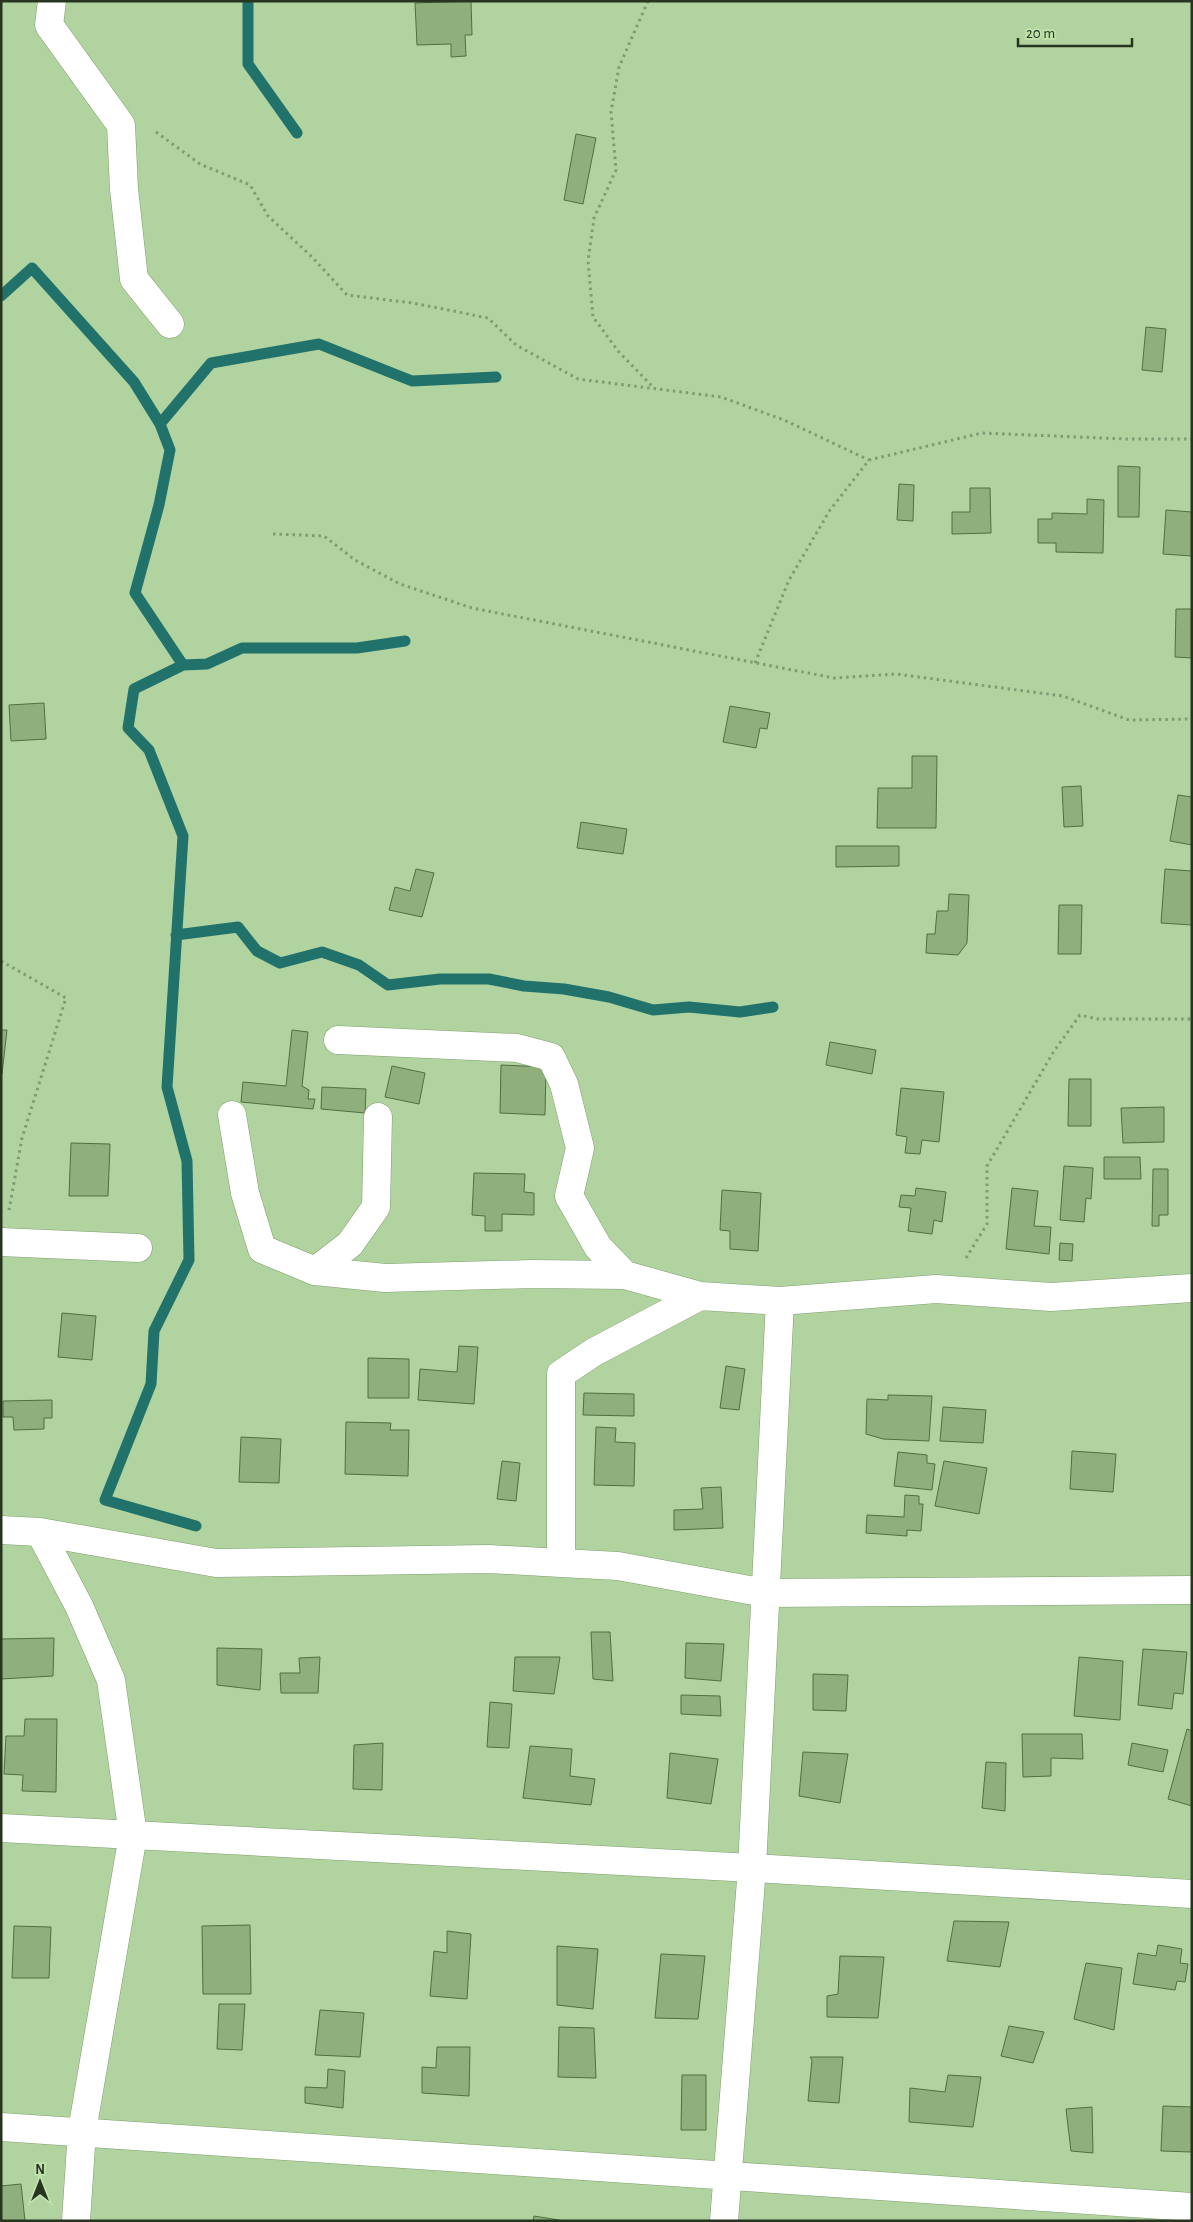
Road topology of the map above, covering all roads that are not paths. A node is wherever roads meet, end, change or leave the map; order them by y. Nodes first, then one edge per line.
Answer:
1 (52, 1) edge
2 (170, 324) dead end
3 (338, 1040) dead end
4 (232, 1115) dead end
5 (378, 1117) dead end
6 (2, 1242) edge
7 (138, 1248) dead end
8 (315, 1271) junction
9 (625, 1275) junction
10 (1192, 1288) edge
11 (700, 1296) junction
12 (780, 1300) junction
13 (1, 1530) edge
14 (40, 1532) junction
15 (561, 1563) junction
16 (1192, 1590) edge
17 (765, 1592) junction
18 (1, 1828) edge
19 (133, 1835) junction
20 (752, 1868) junction
21 (1192, 1894) edge
22 (1, 2127) edge
23 (82, 2131) junction
24 (729, 2177) junction
25 (1192, 2207) edge
26 (76, 2221) edge
27 (724, 2221) edge

1 - 2 street
3 - 9 street
4 - 8 street
5 - 8 street
6 - 7 street
8 - 9 street
9 - 11 street
10 - 12 street
11 - 12 street
11 - 15 street
12 - 17 street
13 - 14 street
14 - 15 street
14 - 19 street
15 - 17 street
16 - 17 street
17 - 20 street
18 - 19 street
19 - 20 street
19 - 23 street
20 - 21 street
20 - 24 street
22 - 23 street
23 - 24 street
23 - 26 street
24 - 25 street
24 - 27 street

